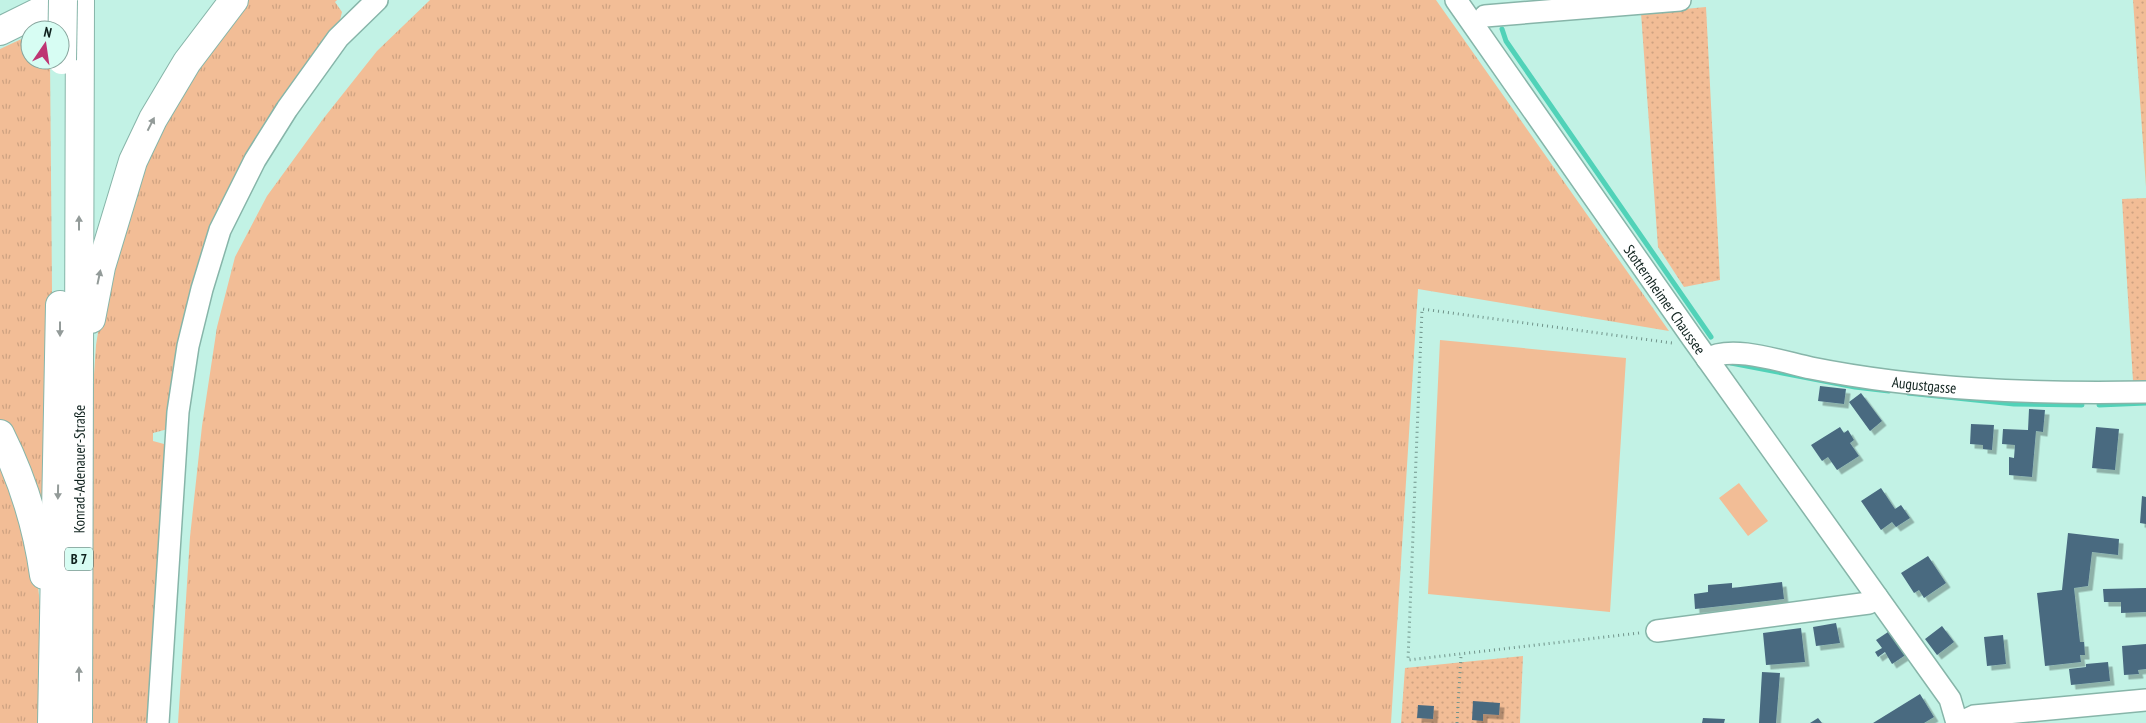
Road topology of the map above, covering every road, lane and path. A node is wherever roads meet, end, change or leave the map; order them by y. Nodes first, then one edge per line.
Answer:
1 (63, 0) edge
2 (80, 0) edge
3 (234, 0) edge
4 (377, 0) edge
5 (1456, 0) edge
6 (1680, 0) edge
7 (1483, 13) edge
8 (0, 31) edge
9 (71, 56) junction
10 (1693, 339) junction
11 (1708, 359) junction
12 (2146, 392) edge
13 (81, 395) junction
14 (0, 434) edge
15 (1877, 597) junction
16 (1657, 631) joint
17 (53, 644) junction
18 (1461, 656) junction
19 (2146, 700) edge
20 (52, 723) edge
21 (78, 723) edge
22 (158, 723) edge
23 (1457, 723) edge
24 (1958, 723) edge

1 - 8 highway
1 - 9 highway, bridge
2 - 9 highway
13 -> 3 highway
4 - 22 street
5 - 7 street, Stotternheimer Chaussee
6 - 7 street
7 - 10 street, Stotternheimer Chaussee
13 -> 9 highway
9 -> 17 highway
10 - 11 street, Stotternheimer Chaussee
10 - 18 path
11 - 12 street, Augustgasse
11 - 15 street, Stotternheimer Chaussee
21 -> 13 highway, Konrad-Adenauer-Straße / B 7
14 - 17 highway
15 - 16 street
15 - 24 street, Stotternheimer Chaussee
16 - 18 path
17 - 20 highway
18 - 23 path
19 - 24 street

